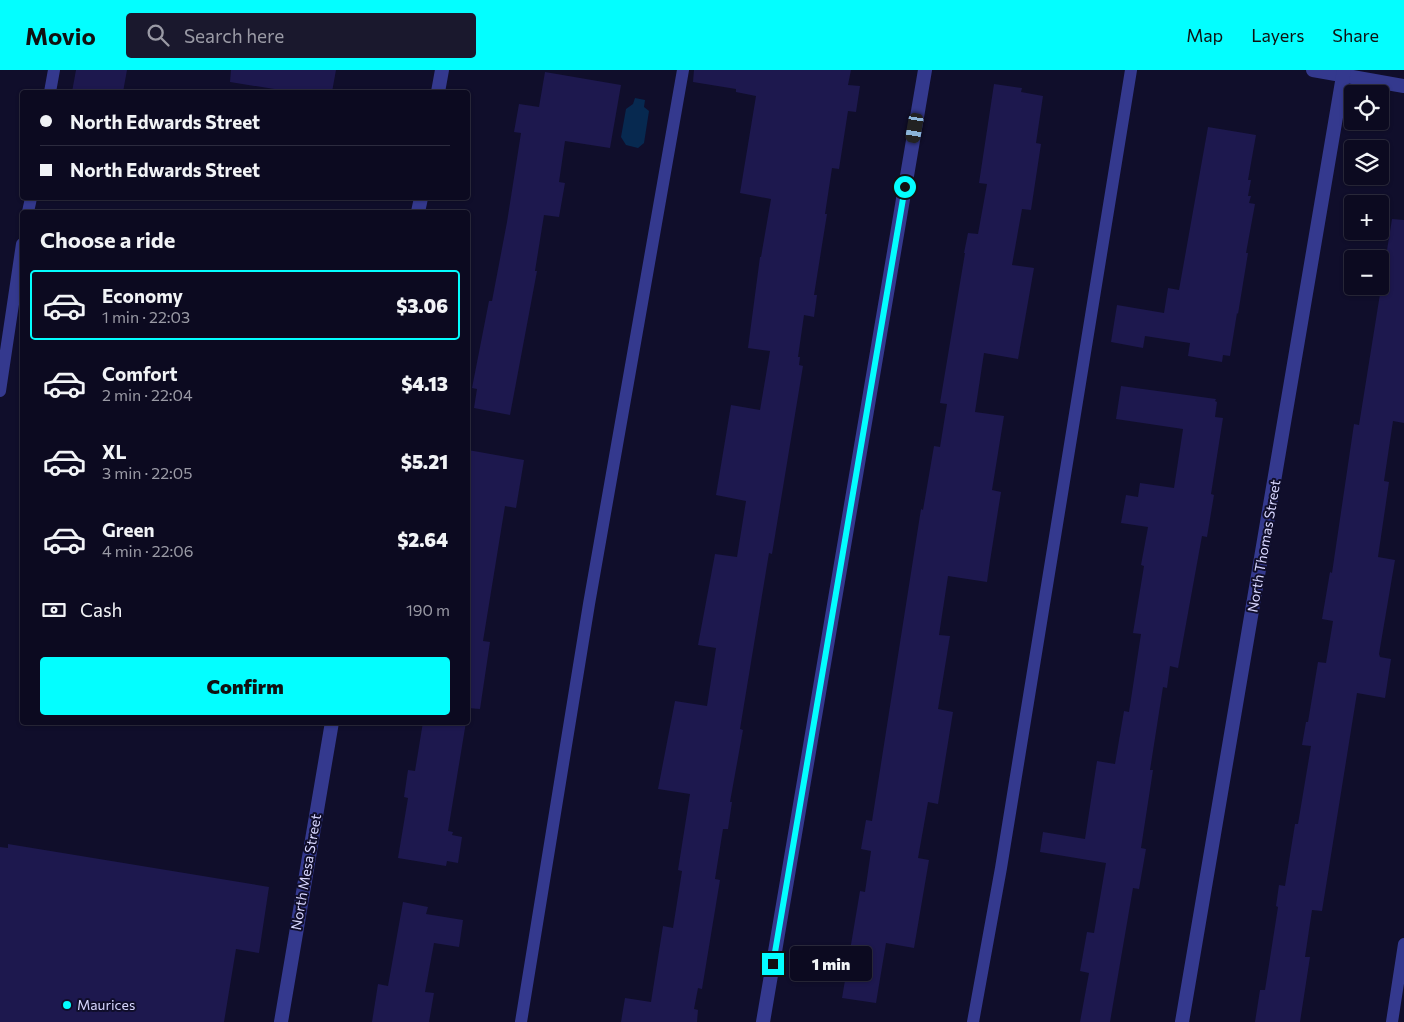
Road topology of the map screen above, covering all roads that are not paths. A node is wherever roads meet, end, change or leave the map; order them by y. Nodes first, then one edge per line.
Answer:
1 (54, 70) edge
2 (442, 70) edge
3 (684, 70) edge
4 (925, 70) edge
5 (1131, 70) edge
6 (1313, 70) edge
7 (1344, 73) edge
8 (1404, 86) edge
9 (50, 90) edge
10 (438, 90) edge
11 (20, 257) edge
12 (0, 391) edge
13 (331, 725) edge
14 (1404, 944) edge
15 (281, 1022) edge
16 (521, 1022) edge
17 (763, 1022) edge
18 (973, 1022) edge
19 (1182, 1022) edge
20 (1392, 1022) edge

1 - 9 lane
2 - 10 street
3 - 16 lane
4 - 17 street
5 - 18 lane
6 - 7 street
7 - 8 street
7 - 19 street, North Thomas Street
11 - 12 lane
13 - 15 street, North Mesa Street
14 - 20 lane

